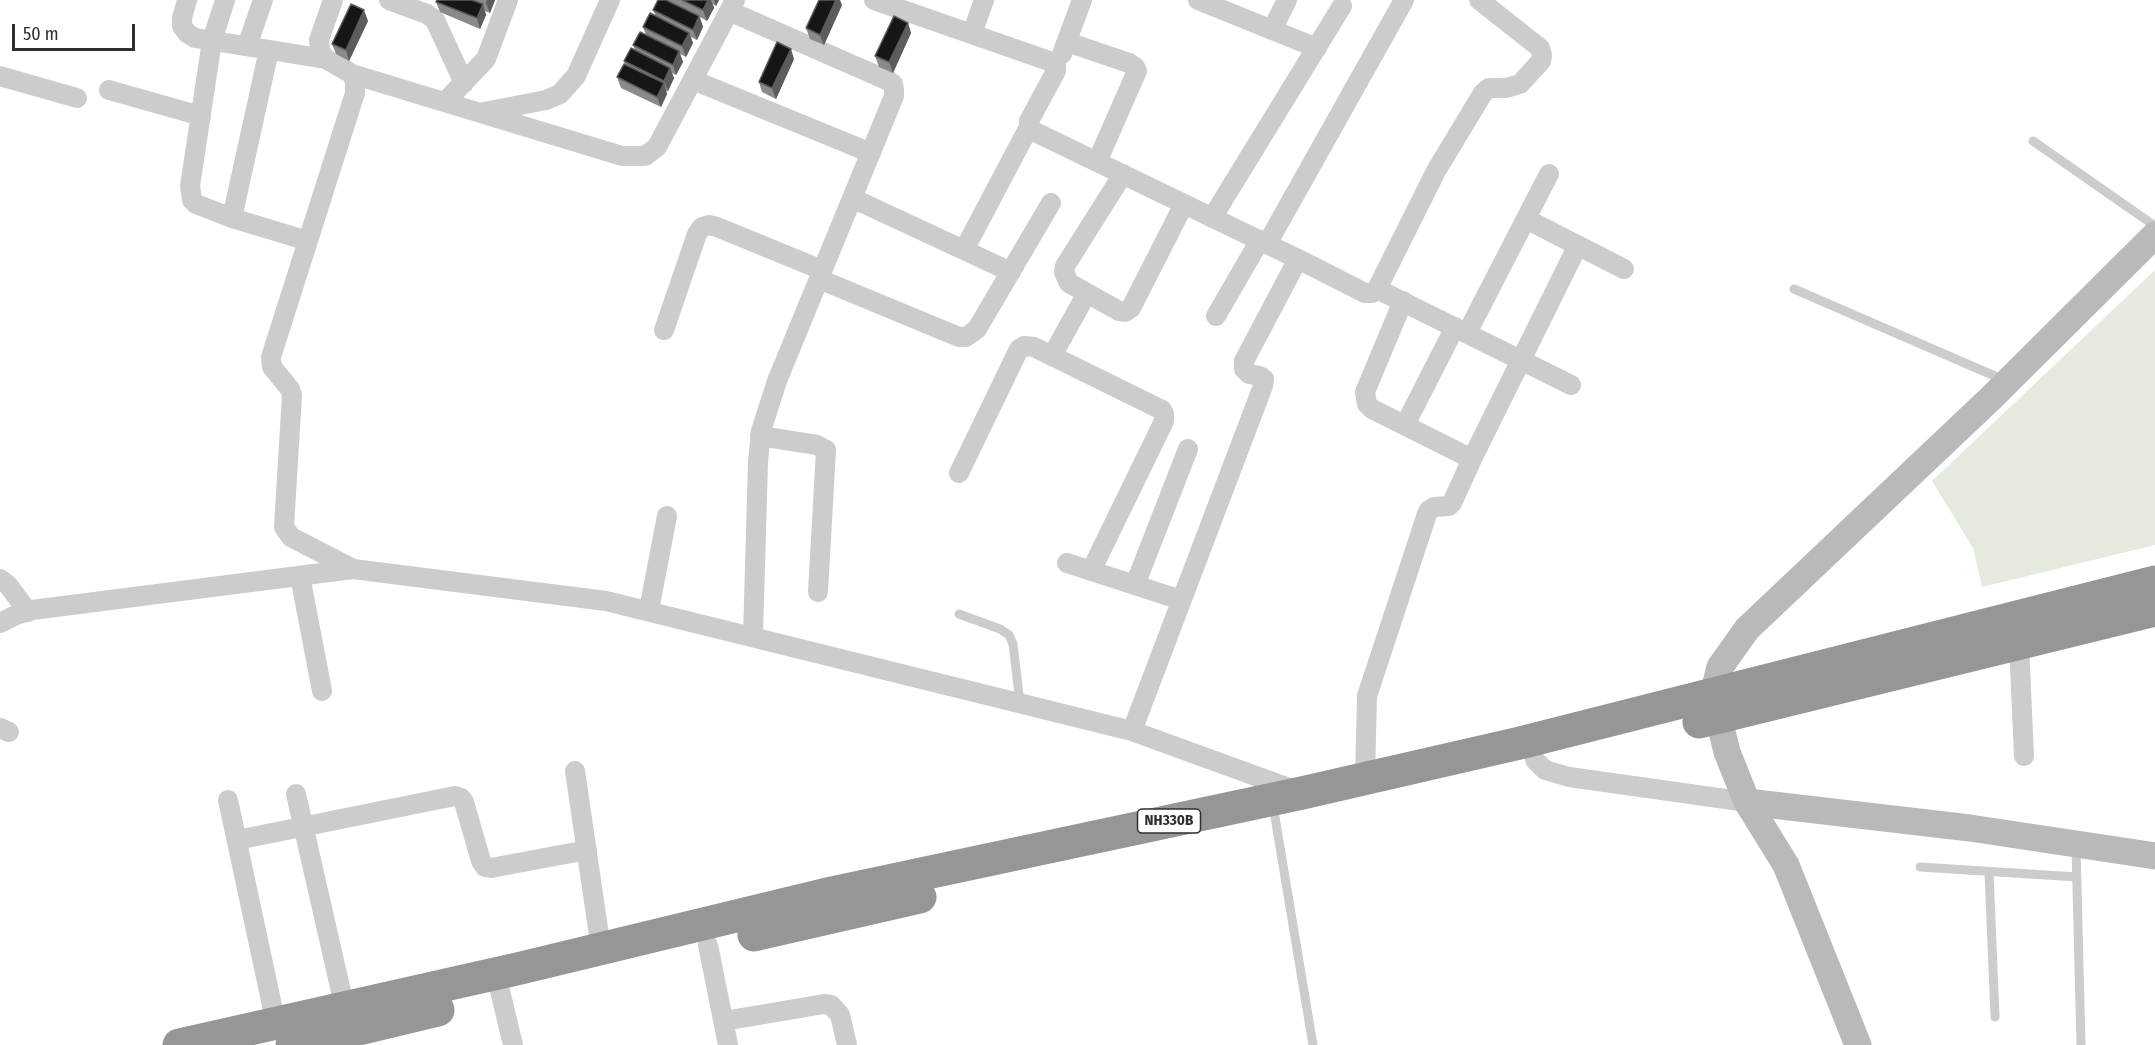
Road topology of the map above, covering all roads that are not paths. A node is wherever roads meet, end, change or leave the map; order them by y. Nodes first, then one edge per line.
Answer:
1 (187, 0) edge
2 (225, 0) edge
3 (263, 0) edge
4 (333, 0) edge
5 (389, 0) edge
6 (508, 0) edge
7 (610, 0) edge
8 (874, 0) edge
9 (984, 0) edge
10 (1082, 0) edge
11 (1197, 0) edge
12 (1287, 0) edge
13 (1404, 0) edge
14 (1479, 0) edge
15 (418, 5) edge
16 (732, 5) edge
17 (904, 5) edge
18 (1342, 6) dead end
19 (1272, 30) junction
20 (972, 34) junction
21 (212, 41) junction
22 (1066, 42) junction
23 (247, 46) junction
24 (1317, 48) junction
25 (268, 50) junction
26 (326, 59) junction
27 (1056, 71) junction
28 (352, 74) junction
29 (0, 76) edge
30 (693, 80) junction
31 (464, 83) junction
32 (109, 90) dead end
33 (77, 98) dead end
34 (445, 102) junction
35 (481, 113) junction
36 (201, 116) junction
37 (1029, 126) junction
38 (2033, 141) dead end
39 (871, 153) junction
40 (1097, 162) junction
41 (1123, 174) junction
42 (1549, 174) dead end
43 (852, 198) junction
44 (1051, 203) dead end
45 (1184, 204) junction
46 (232, 218) junction
47 (1212, 218) junction
48 (1526, 219) junction
49 (2155, 226) edge
50 (2155, 235) edge
51 (308, 241) junction
52 (1263, 242) junction
53 (1578, 246) junction
54 (964, 250) junction
55 (1298, 259) junction
56 (1624, 268) dead end
57 (1011, 272) junction
58 (821, 274) junction
59 (1377, 289) junction
60 (1794, 289) dead end
61 (1087, 293) junction
62 (1403, 301) junction
63 (1216, 316) dead end
64 (664, 330) dead end
65 (1461, 330) junction
66 (1052, 356) junction
67 (1521, 360) junction
68 (2007, 382) junction
69 (1571, 385) dead end
70 (1405, 425) junction
71 (760, 436) junction
72 (1188, 449) dead end
73 (1472, 459) junction
74 (959, 473) dead end
75 (667, 516) dead end
76 (1066, 563) dead end
77 (353, 569) junction
78 (1091, 571) junction
79 (300, 576) junction
80 (0, 579) edge
81 (2155, 582) edge
82 (1135, 585) junction
83 (818, 591) dead end
84 (1181, 600) junction
85 (650, 610) junction
86 (2155, 610) edge
87 (28, 612) junction
88 (959, 614) dead end
89 (0, 623) edge
90 (753, 636) junction
91 (2019, 645) junction
92 (322, 691) dead end
93 (1020, 703) junction
94 (1715, 706) junction
95 (1132, 731) junction
96 (2024, 756) dead end
97 (1535, 760) junction
98 (575, 771) dead end
99 (1365, 778) junction
100 (297, 794) dead end
101 (228, 800) dead end
102 (1748, 802) junction
103 (1283, 803) junction
104 (304, 826) junction
105 (237, 840) junction
106 (2076, 844) junction
107 (587, 850) junction
108 (2155, 856) edge
109 (1920, 867) dead end
110 (1989, 872) junction
111 (2077, 877) junction
112 (708, 945) junction
113 (601, 949) junction
114 (499, 984) junction
115 (345, 1008) junction
116 (1995, 1017) dead end
117 (724, 1021) junction
118 (284, 1035) edge
119 (512, 1044) edge
120 (179, 1045) edge
121 (728, 1045) edge
122 (847, 1045) edge
123 (1313, 1045) edge
124 (1858, 1045) edge
125 (2081, 1045) edge

1 - 21 street
2 - 21 street
3 - 23 street
4 - 26 street
5 - 15 street
6 - 31 street
7 - 35 street
8 - 17 street
9 - 20 street
10 - 22 street
11 - 19 street
12 - 19 street
13 - 52 street
14 - 59 street
15 - 31 street
16 - 30 street
16 - 39 street
17 - 20 street
18 - 24 street
19 - 24 street
20 - 27 street
21 - 23 street
21 - 36 street
22 - 27 street
22 - 40 street
23 - 25 street
24 - 47 street
25 - 26 street
25 - 46 street
26 - 28 street
27 - 37 street
28 - 34 street
28 - 51 street
29 - 33 street
30 - 35 street
30 - 39 street
31 - 34 street
32 - 36 street
34 - 35 street
36 - 46 street
37 - 40 street
37 - 54 street
38 - 49 lane
39 - 43 street
40 - 41 street
41 - 45 street
41 - 61 street
42 - 48 street
43 - 54 street
43 - 58 street
44 - 57 street
45 - 47 street
45 - 61 street
46 - 51 street
47 - 52 street
48 - 53 street
48 - 65 street
50 - 68 main road
51 - 77 street
52 - 55 street
52 - 63 street
53 - 56 street
53 - 67 street
54 - 57 street
55 - 59 street
55 - 84 street
57 - 58 street
58 - 64 street
58 - 71 street
59 - 62 street
60 - 68 lane
61 - 66 street
62 - 65 street
62 - 70 street
65 - 67 street
65 - 70 street
66 - 74 street
66 - 78 street
67 - 69 street
67 - 73 street
68 - 94 main road
70 - 73 street
71 - 83 street
71 - 90 street
72 - 82 street
73 - 99 street
75 - 85 street
76 - 78 street
77 - 79 street
77 - 85 street
78 - 82 street
79 - 87 street
79 - 92 street
80 - 87 street
81 - 94 highway, NH330B
82 - 84 street
84 - 95 street
85 - 90 street
86 - 91 highway, NH330B
87 - 89 street
88 - 93 lane
90 - 93 street
91 - 94 highway, NH330B
91 - 96 street
93 - 95 street
94 - 97 highway, NH330B
94 - 99 highway, NH330B
94 - 102 main road
95 - 103 street
97 - 102 street
97 - 103 highway, NH330B
98 - 107 street
99 - 103 highway, NH330B
100 - 104 street
101 - 105 street
102 - 106 main road
102 - 124 main road
103 - 112 highway, NH330B
103 - 113 highway, NH330B
103 - 123 lane
104 - 105 street
104 - 107 street
104 - 115 street
105 - 118 street
106 - 108 main road
106 - 111 lane
107 - 113 street
109 - 110 lane
110 - 111 lane
110 - 116 lane
111 - 125 lane
112 - 114 highway, NH330B
112 - 117 street
113 - 114 highway, NH330B
114 - 115 highway, NH330B
114 - 118 highway, NH330B
114 - 119 street
115 - 118 highway, NH330B
117 - 121 street
117 - 122 street
118 - 120 highway, NH330B

